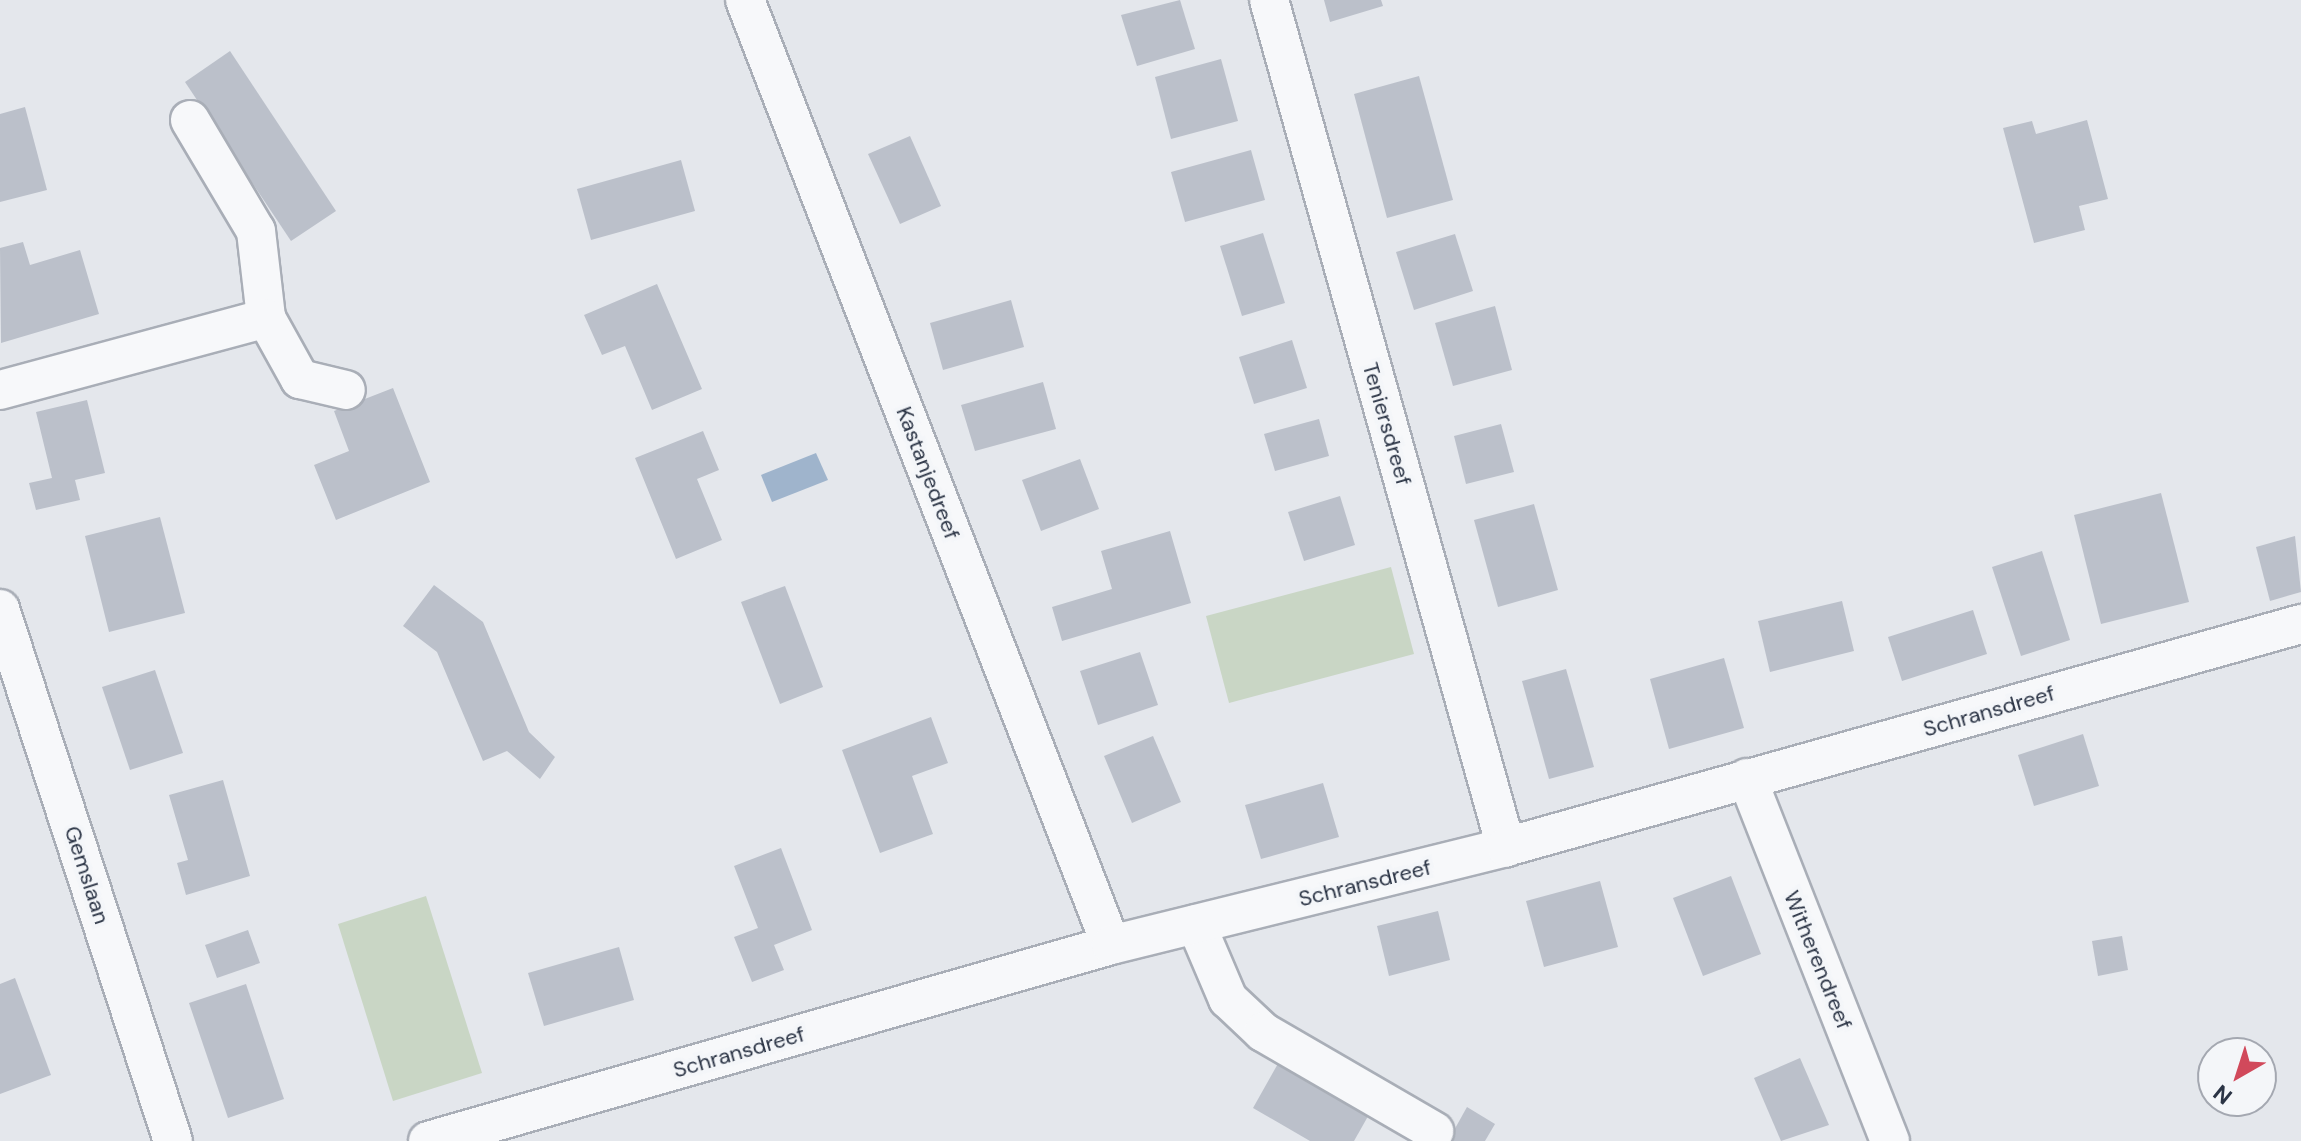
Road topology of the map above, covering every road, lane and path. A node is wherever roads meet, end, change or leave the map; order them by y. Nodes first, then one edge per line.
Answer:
1 (745, 0) edge
2 (1269, 0) edge
3 (190, 120) dead end
4 (266, 318) junction
5 (0, 390) edge
6 (346, 390) dead end
7 (0, 609) edge
8 (2301, 624) edge
9 (1747, 778) junction
10 (1506, 847) junction
11 (1196, 924) junction
12 (1111, 945) junction
13 (1434, 1131) dead end
14 (173, 1141) edge
15 (428, 1141) edge
16 (1890, 1141) edge

1 - 12 street, Kastanjedreef
2 - 10 street, Teniersdreef
3 - 4 street
4 - 5 street
4 - 6 street
7 - 14 street, Gemslaan
8 - 9 street, Schransdreef
9 - 10 street, Schransdreef
9 - 16 street, Witherendreef
10 - 11 street, Schransdreef
11 - 12 street, Schransdreef
11 - 13 street
12 - 15 street, Schransdreef

